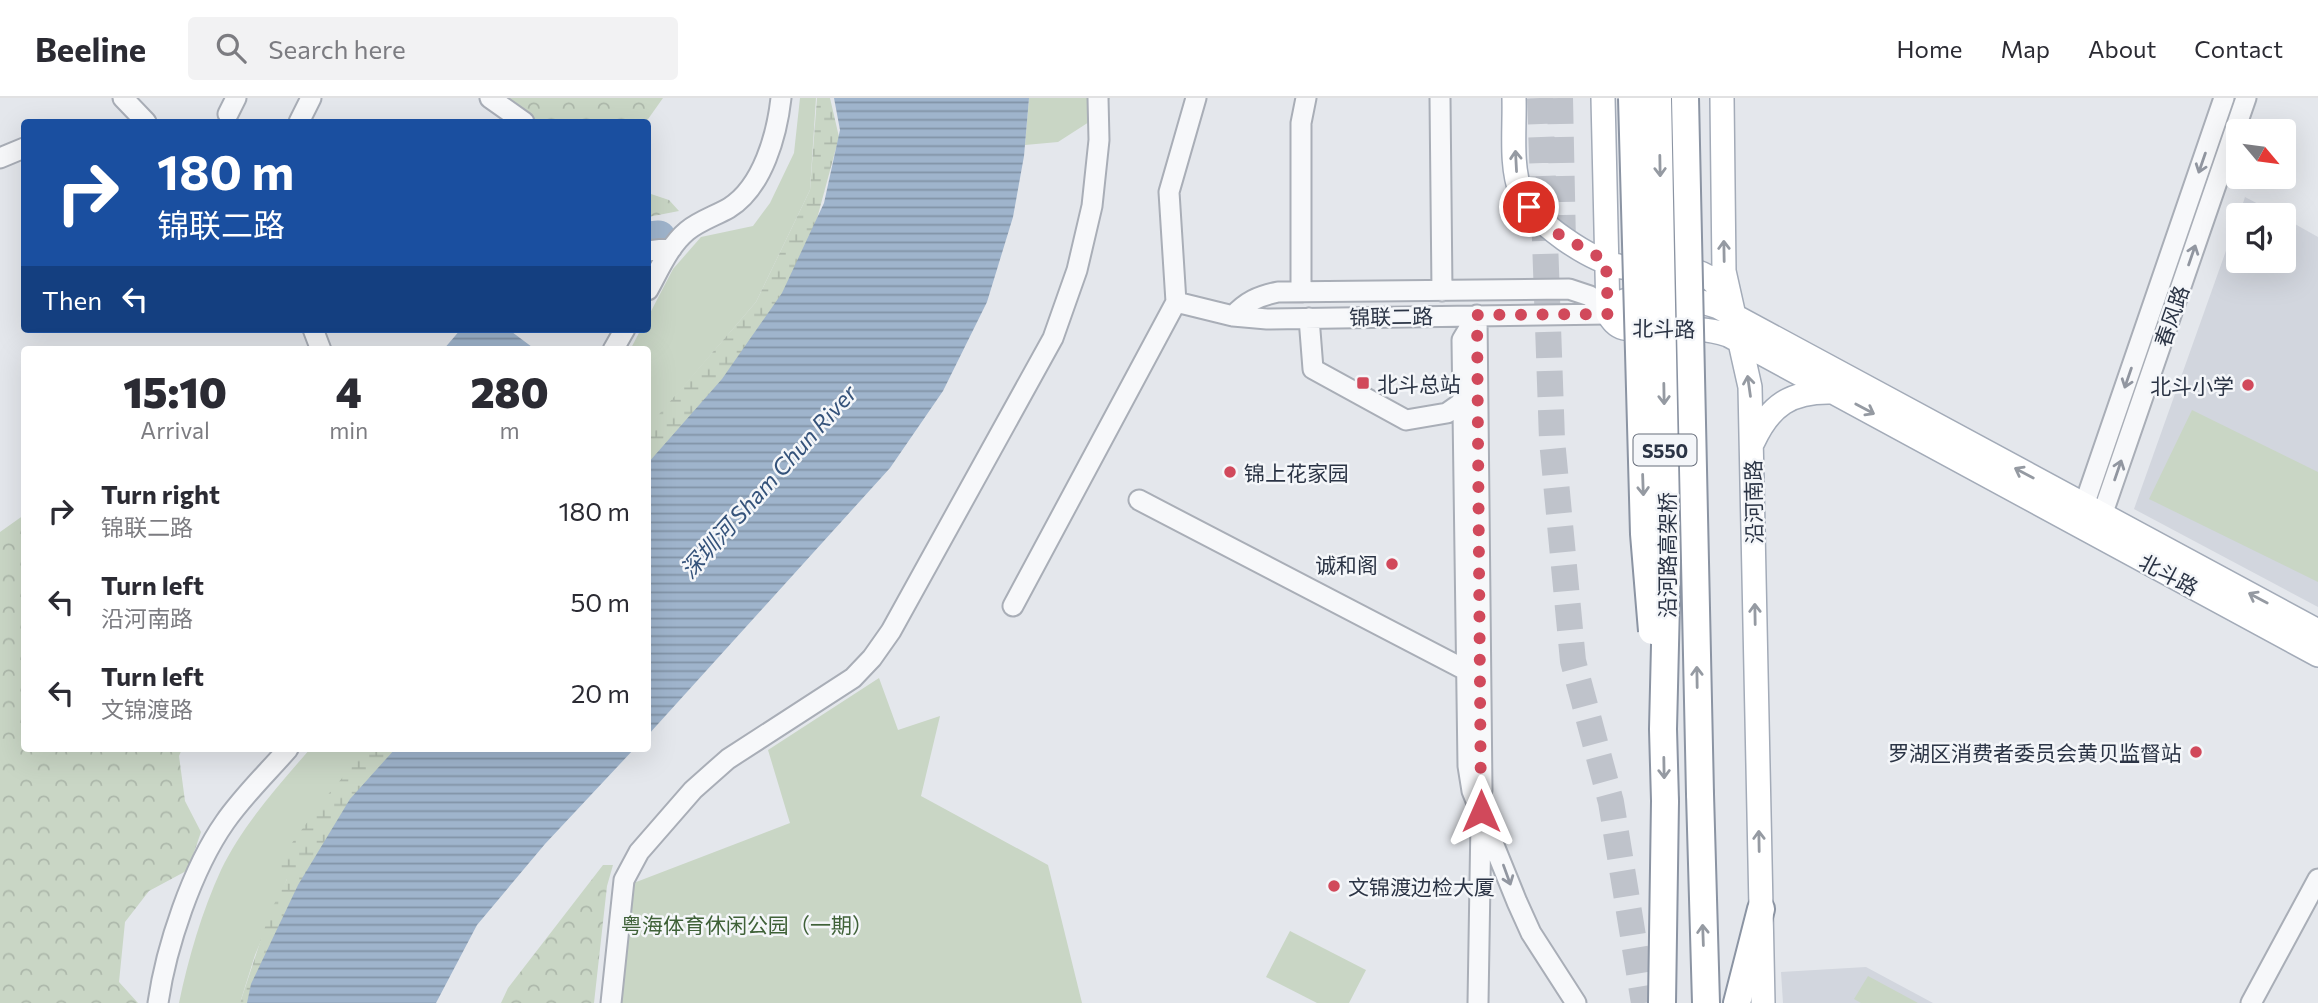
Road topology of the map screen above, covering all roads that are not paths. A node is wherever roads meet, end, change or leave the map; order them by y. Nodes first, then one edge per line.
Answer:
1 (490, 98) edge
2 (780, 98) edge
3 (1098, 98) edge
4 (1196, 98) edge
5 (1306, 98) edge
6 (1440, 98) edge
7 (1514, 98) edge
8 (1604, 98) edge
9 (1632, 98) edge
10 (1658, 98) edge
11 (1685, 98) edge
12 (1722, 98) edge
13 (2224, 98) edge
14 (2246, 98) edge
15 (315, 102) edge
16 (301, 119) edge
17 (520, 119) edge
18 (21, 149) edge
19 (0, 158) edge
20 (672, 248) junction
21 (651, 251) edge
22 (1606, 261) junction
23 (651, 285) edge
24 (1442, 290) junction
25 (1301, 292) junction
26 (1176, 302) junction
27 (1608, 314) junction
28 (1477, 315) junction
29 (1233, 316) junction
30 (1309, 318) junction
31 (1732, 326) junction
32 (1832, 392) junction
33 (1470, 397) junction
34 (1752, 445) junction
35 (1139, 500) dead end
36 (2090, 520) junction
37 (1013, 606) dead end
38 (2318, 631) edge
39 (2318, 655) edge
40 (1474, 675) junction
41 (1663, 729) junction
42 (285, 752) edge
43 (1481, 811) junction
44 (2318, 878) edge
45 (1761, 909) junction
46 (158, 1003) edge
47 (611, 1003) edge
48 (1478, 1003) edge
49 (1576, 1003) edge
50 (1662, 1003) edge
51 (1706, 1003) edge
52 (1737, 1003) edge
53 (1763, 1003) edge
54 (2251, 1003) edge

1 - 17 street
2 - 20 street
3 - 47 street
4 - 26 street
5 - 25 street
6 - 24 street
22 -> 7 main road
8 - 22 main road
9 -> 41 highway, bridge
10 -> 41 highway, 沿河路高架桥 / S550, bridge
51 -> 11 highway, 沿河路高架桥 / S550, bridge
31 -> 12 main road, 沿河南路
13 -> 36 street, 春风路
36 -> 14 street, 春风路
15 - 16 street
18 - 19 street
20 - 21 street
20 - 23 street
22 - 27 main road
22 - 31 main road
24 - 25 street
24 - 27 street
25 - 29 street
26 - 29 street, 锦联二路
26 - 37 street
27 - 28 street, 锦联二路
27 - 31 main road, 北斗路
28 - 30 street, 锦联二路
28 - 33 street
29 - 30 street, 锦联二路
30 - 33 street
31 - 32 main road, 北斗路
34 -> 31 main road, 沿河南路
36 -> 31 main road, 北斗路
32 - 34 main road
32 -> 36 main road, 北斗路
33 - 40 street
45 -> 34 main road, 沿河南路
35 - 40 street
38 -> 36 main road, 北斗路
36 - 39 main road, 北斗路
40 - 43 street
41 -> 50 highway, 沿河路高架桥 / S550, bridge
42 - 46 street
43 - 48 street
43 -> 49 street
44 - 54 street
45 - 52 highway
45 - 53 main road, 沿河南路

